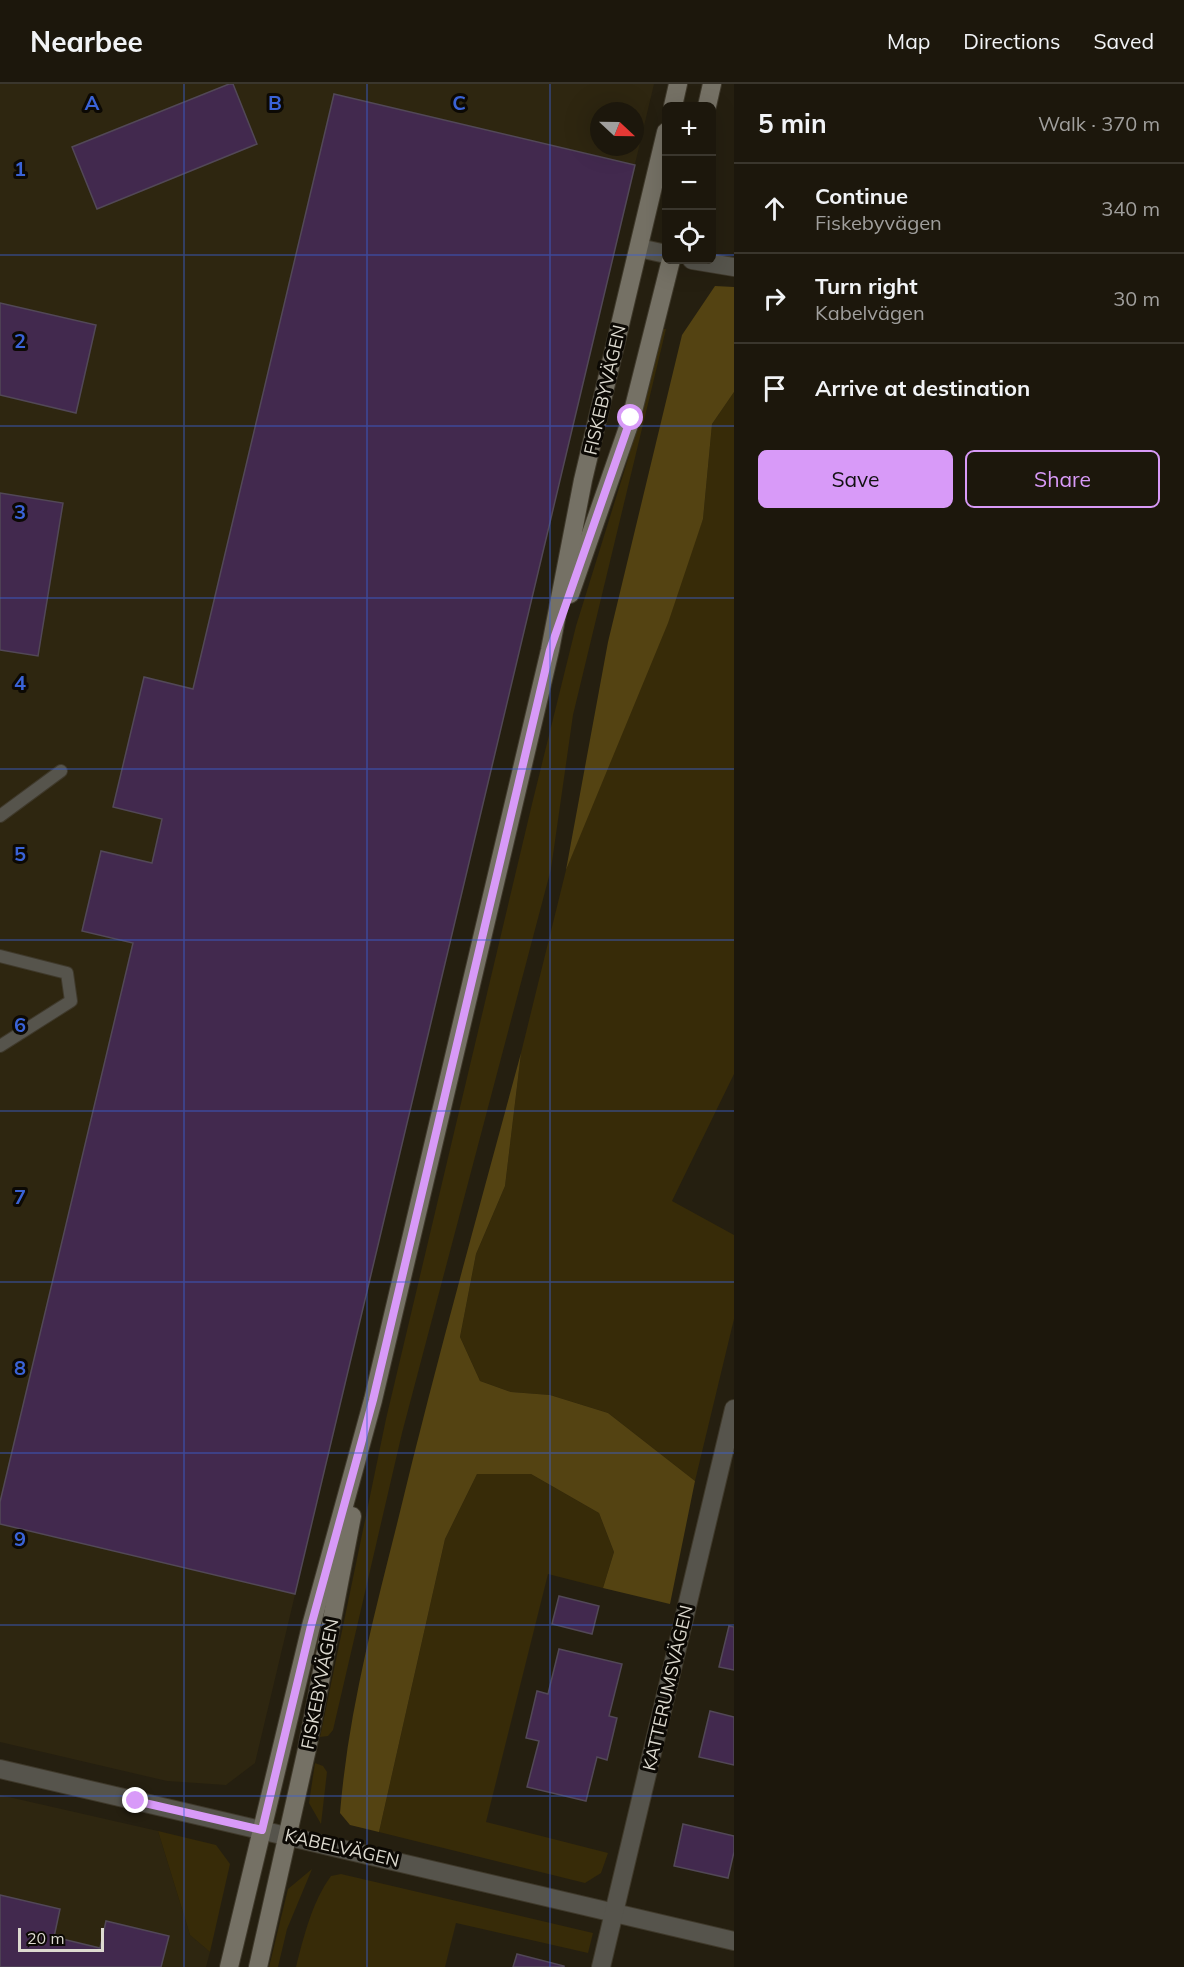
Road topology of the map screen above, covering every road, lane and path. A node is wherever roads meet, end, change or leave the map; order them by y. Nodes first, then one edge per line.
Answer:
1 (678, 84) edge
2 (712, 84) edge
3 (674, 102) edge
4 (708, 102) edge
5 (662, 149) edge
6 (639, 248) junction
7 (662, 253) edge
8 (670, 264) edge
9 (716, 264) edge
10 (734, 267) edge
11 (550, 650) junction
12 (61, 771) dead end
13 (0, 816) edge
14 (0, 956) edge
15 (0, 1046) edge
16 (373, 1400) junction
17 (734, 1409) edge
18 (0, 1769) edge
19 (262, 1830) junction
20 (289, 1836) junction
21 (614, 1911) junction
22 (734, 1941) edge
23 (229, 1967) edge
24 (258, 1967) edge
25 (601, 1967) edge

1 - 3 street
2 - 4 street
5 - 6 street, FISKEBYVÄGEN
6 - 7 street
6 - 11 street, FISKEBYVÄGEN
8 - 11 street, FISKEBYVÄGEN
9 - 10 street
11 - 16 street, FISKEBYVÄGEN
12 - 13 lane
14 - 15 lane
16 - 19 street, FISKEBYVÄGEN
16 - 20 street, FISKEBYVÄGEN
17 - 21 street, KATTERUMSVÄGEN
18 - 19 street, KABELVÄGEN
19 - 20 street, KABELVÄGEN
19 - 23 street, FISKEBYVÄGEN
20 - 21 street, KABELVÄGEN
20 - 24 street, FISKEBYVÄGEN
21 - 22 street, KABELVÄGEN
21 - 25 street, KATTERUMSVÄGEN

